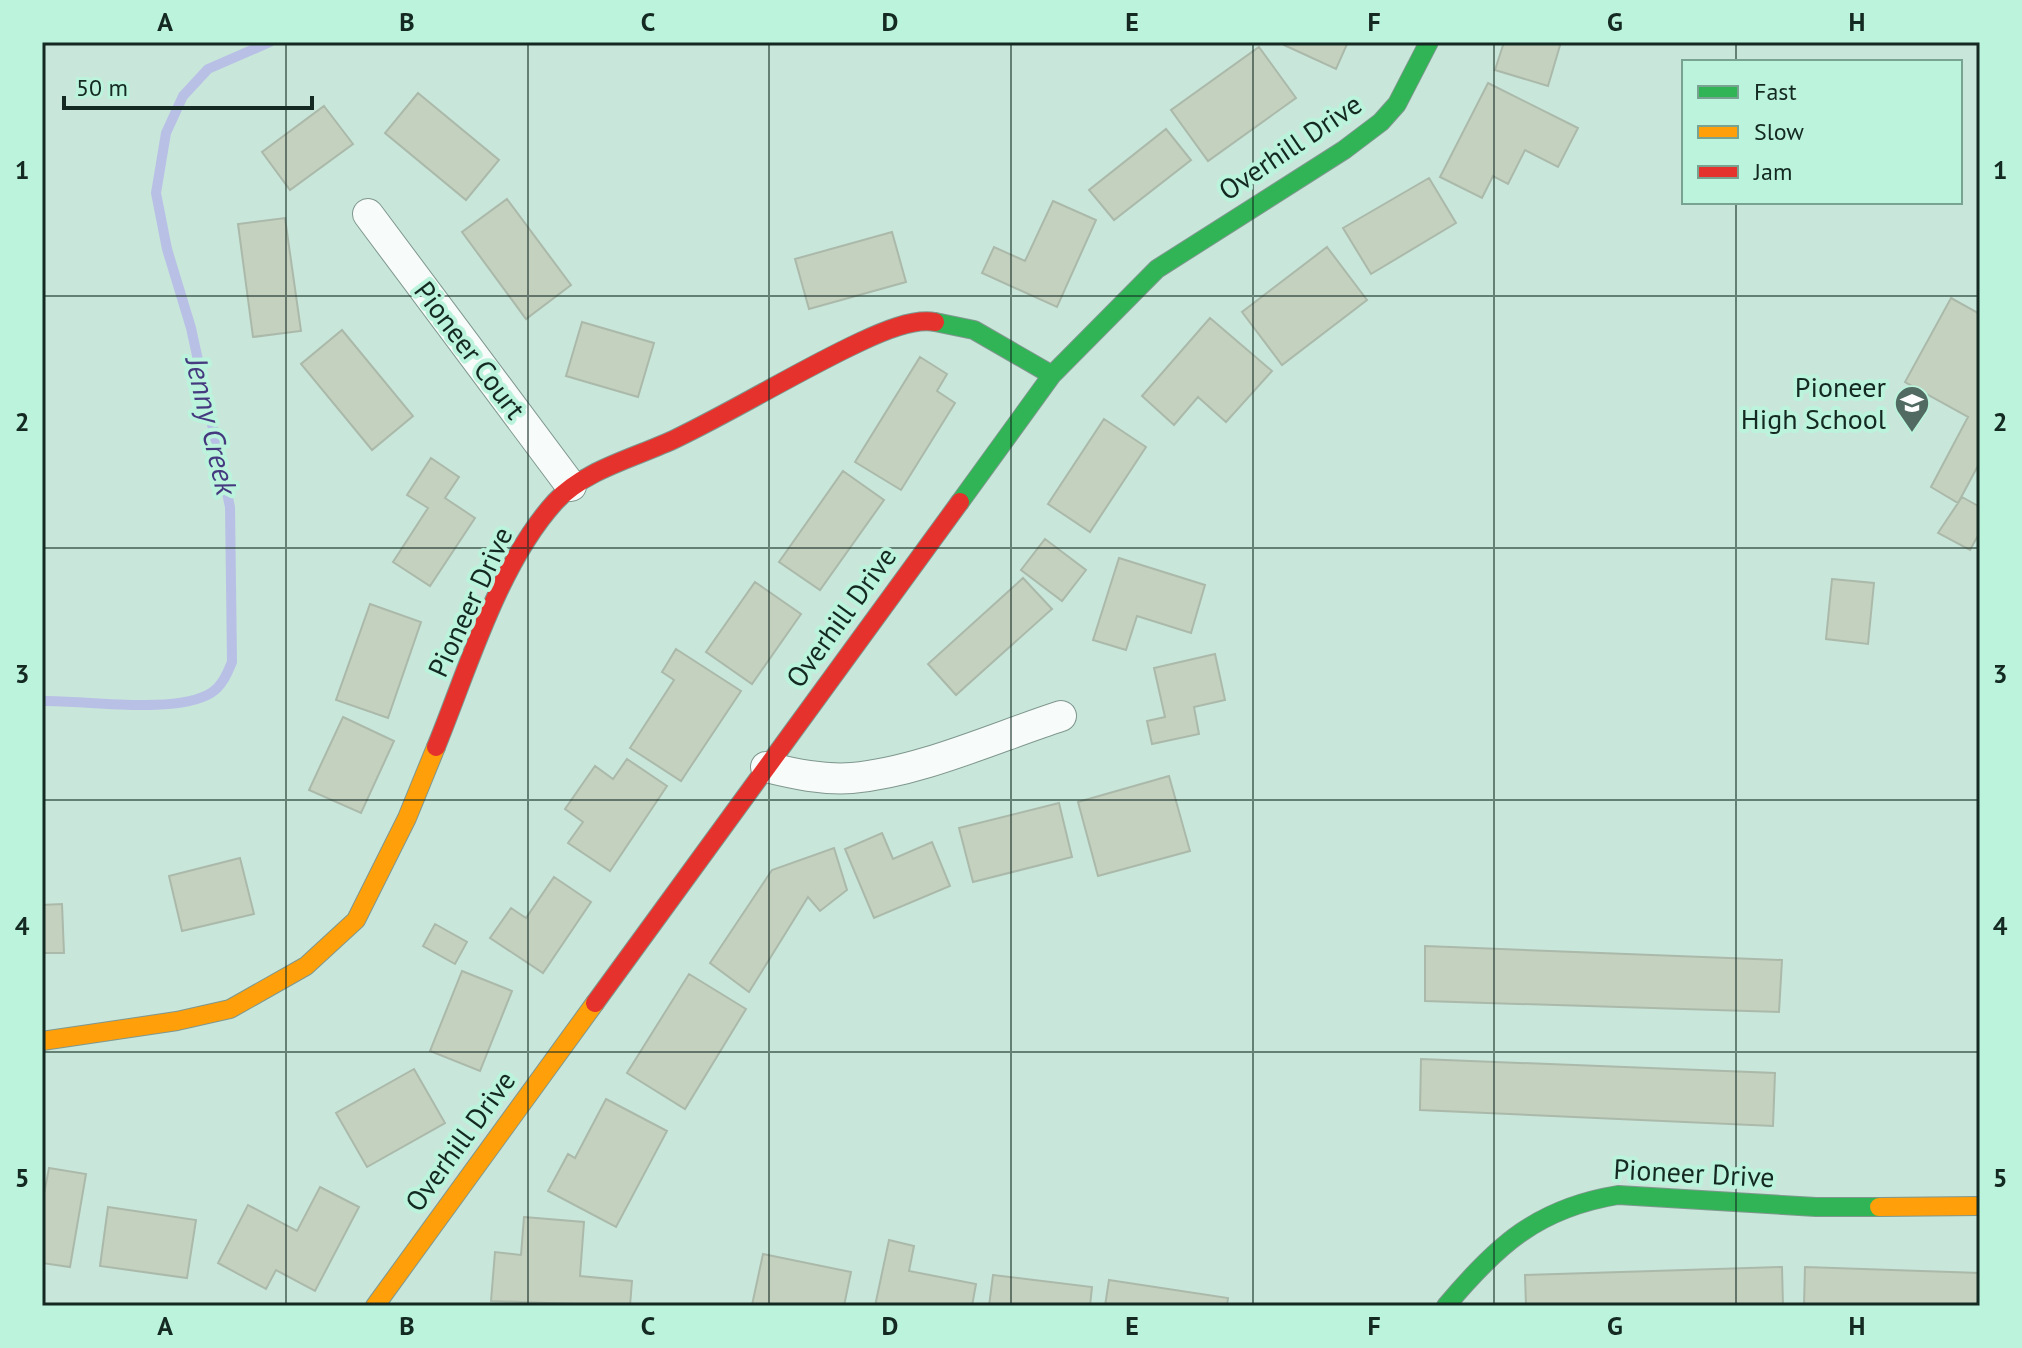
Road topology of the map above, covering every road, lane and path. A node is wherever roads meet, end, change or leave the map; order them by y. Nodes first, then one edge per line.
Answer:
1 (1429, 42) edge
2 (368, 214) dead end
3 (1052, 375) junction
4 (571, 486) junction
5 (1061, 716) dead end
6 (766, 767) junction
7 (42, 1041) edge
8 (1980, 1206) edge
9 (375, 1306) edge
10 (1446, 1306) edge

1 - 3 street, Overhill Drive
2 - 4 street, Pioneer Court
3 - 4 street, Pioneer Drive
3 - 6 street, Overhill Drive
4 - 7 street, Pioneer Drive
5 - 6 street
6 - 9 street, Overhill Drive
8 - 10 street, Pioneer Drive

